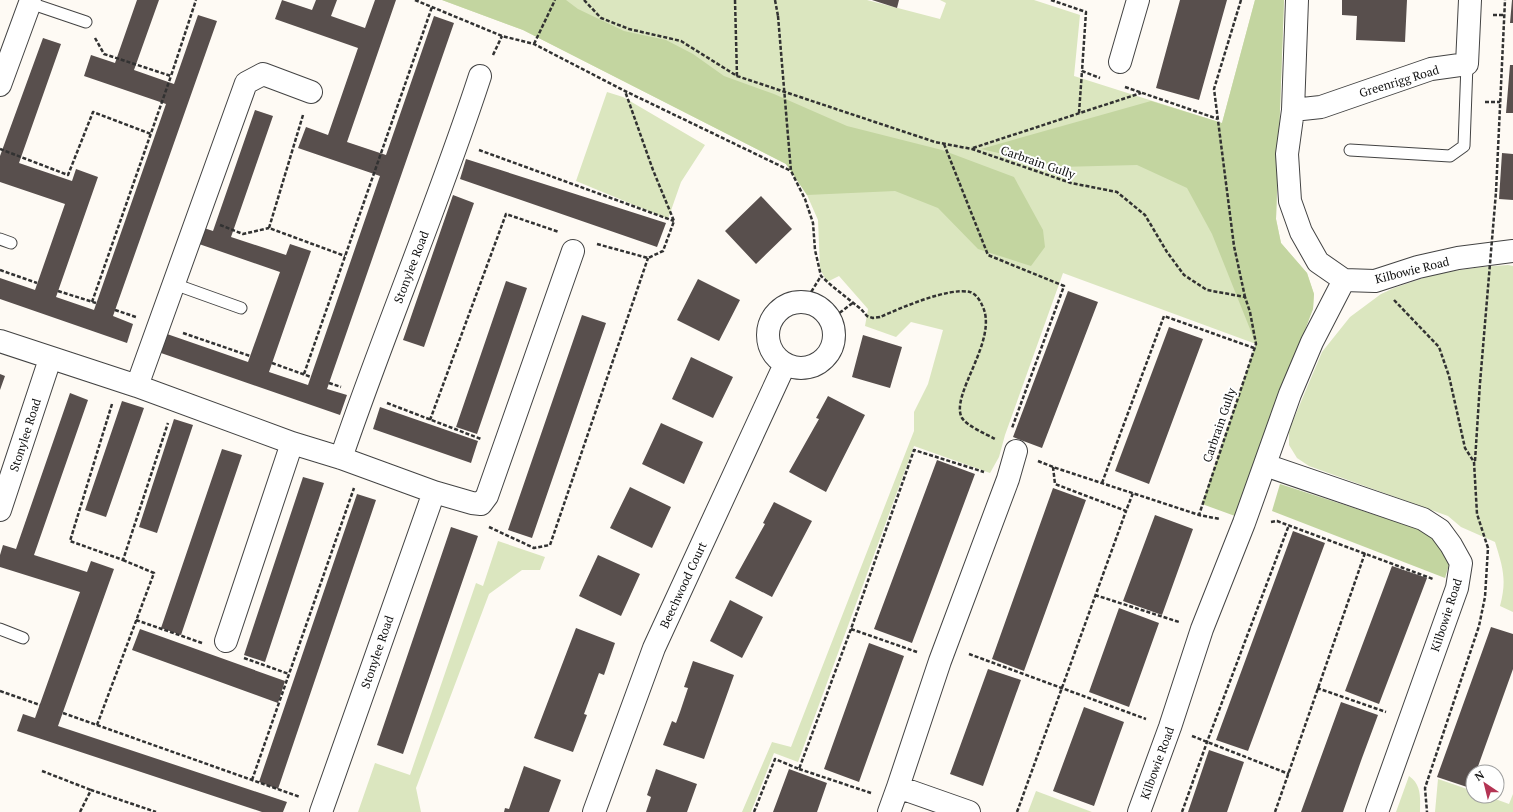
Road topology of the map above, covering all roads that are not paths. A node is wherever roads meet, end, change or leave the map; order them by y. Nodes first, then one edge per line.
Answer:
1 (1138, 0) edge
2 (1297, 0) edge
3 (1470, 0) edge
4 (30, 3) joint
5 (86, 22) road end
6 (1120, 62) dead end
7 (1467, 64) junction
8 (480, 76) dead end
9 (0, 85) edge
10 (311, 92) road end
11 (1293, 110) junction
12 (1350, 150) dead end
13 (575, 245) road end
14 (1513, 251) edge
15 (1344, 280) junction
16 (174, 284) junction
17 (241, 308) dead end
18 (0, 341) edge
19 (50, 359) junction
20 (785, 364) junction
21 (128, 384) junction
22 (1013, 441) road end
23 (292, 443) junction
24 (341, 458) junction
25 (1265, 465) junction
26 (434, 492) junction
27 (0, 510) edge
28 (0, 629) edge
29 (23, 638) dead end
30 (226, 641) dead end
31 (893, 800) edge
32 (322, 809) edge
33 (594, 812) edge
34 (969, 812) edge
35 (1139, 812) edge
36 (1377, 812) edge

1 - 6 street
2 - 11 street
3 - 7 street
4 - 5 lane
4 - 9 street
7 - 11 street, Greenrigg Road
7 - 12 lane
8 - 24 street, Stonylee Road
10 - 16 street
11 - 15 street
13 - 26 street
14 - 15 street, Kilbowie Road
15 - 25 street, Kilbowie Road
16 - 17 lane
16 - 21 street
18 - 19 street
19 - 21 street
19 - 27 street, Stonylee Road
20 - 20 street
20 - 33 street, Beechwood Court
21 - 23 street
22 - 31 street
23 - 24 street
23 - 30 street
24 - 26 street
25 - 35 street, Kilbowie Road
25 - 36 street, Kilbowie Road
26 - 32 street, Stonylee Road
28 - 29 lane
31 - 34 street

